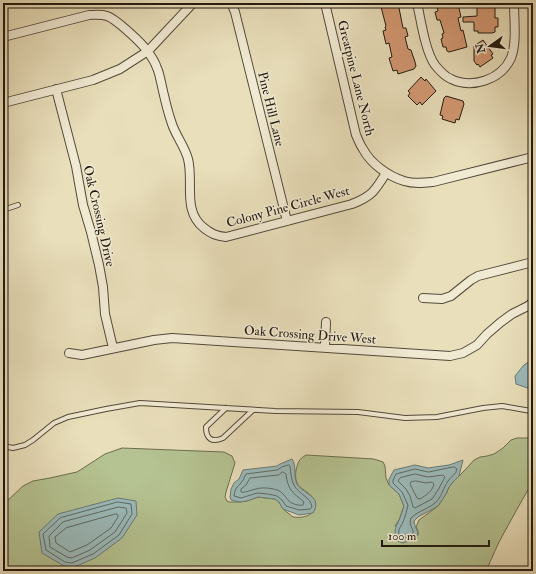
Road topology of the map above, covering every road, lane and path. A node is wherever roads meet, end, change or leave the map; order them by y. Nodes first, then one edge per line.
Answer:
1 (193, 3) edge
2 (231, 3) edge
3 (325, 3) edge
4 (417, 3) edge
5 (514, 3) edge
6 (3, 38) edge
7 (148, 51) junction
8 (56, 89) junction
9 (3, 103) edge
10 (533, 157) edge
11 (386, 173) junction
12 (18, 206) dead end
13 (3, 210) edge
14 (287, 221) junction
15 (533, 262) edge
16 (423, 298) dead end
17 (533, 302) edge
18 (326, 322) dead end
19 (113, 348) junction
20 (325, 348) junction
21 (69, 353) dead end
22 (226, 408) junction
23 (253, 410) junction
24 (533, 410) edge
25 (3, 446) edge

1 - 7 street
2 - 14 street, Pine Hill Lane
3 - 11 street, Greatpine Lane North
4 - 5 street
6 - 7 street
7 - 8 street
7 - 14 street, Colony Pine Circle West
8 - 9 street
8 - 19 street, Oak Crossing Drive
10 - 11 street, Greatpine Lane North
11 - 14 street, Colony Pine Circle West
12 - 13 lane
15 - 16 street
17 - 20 street, Oak Crossing Drive West
18 - 20 street
19 - 20 street, Oak Crossing Drive West
19 - 21 street, Oak Crossing Drive West
22 - 23 lane
22 - 23 lane
22 - 25 lane
23 - 24 lane

